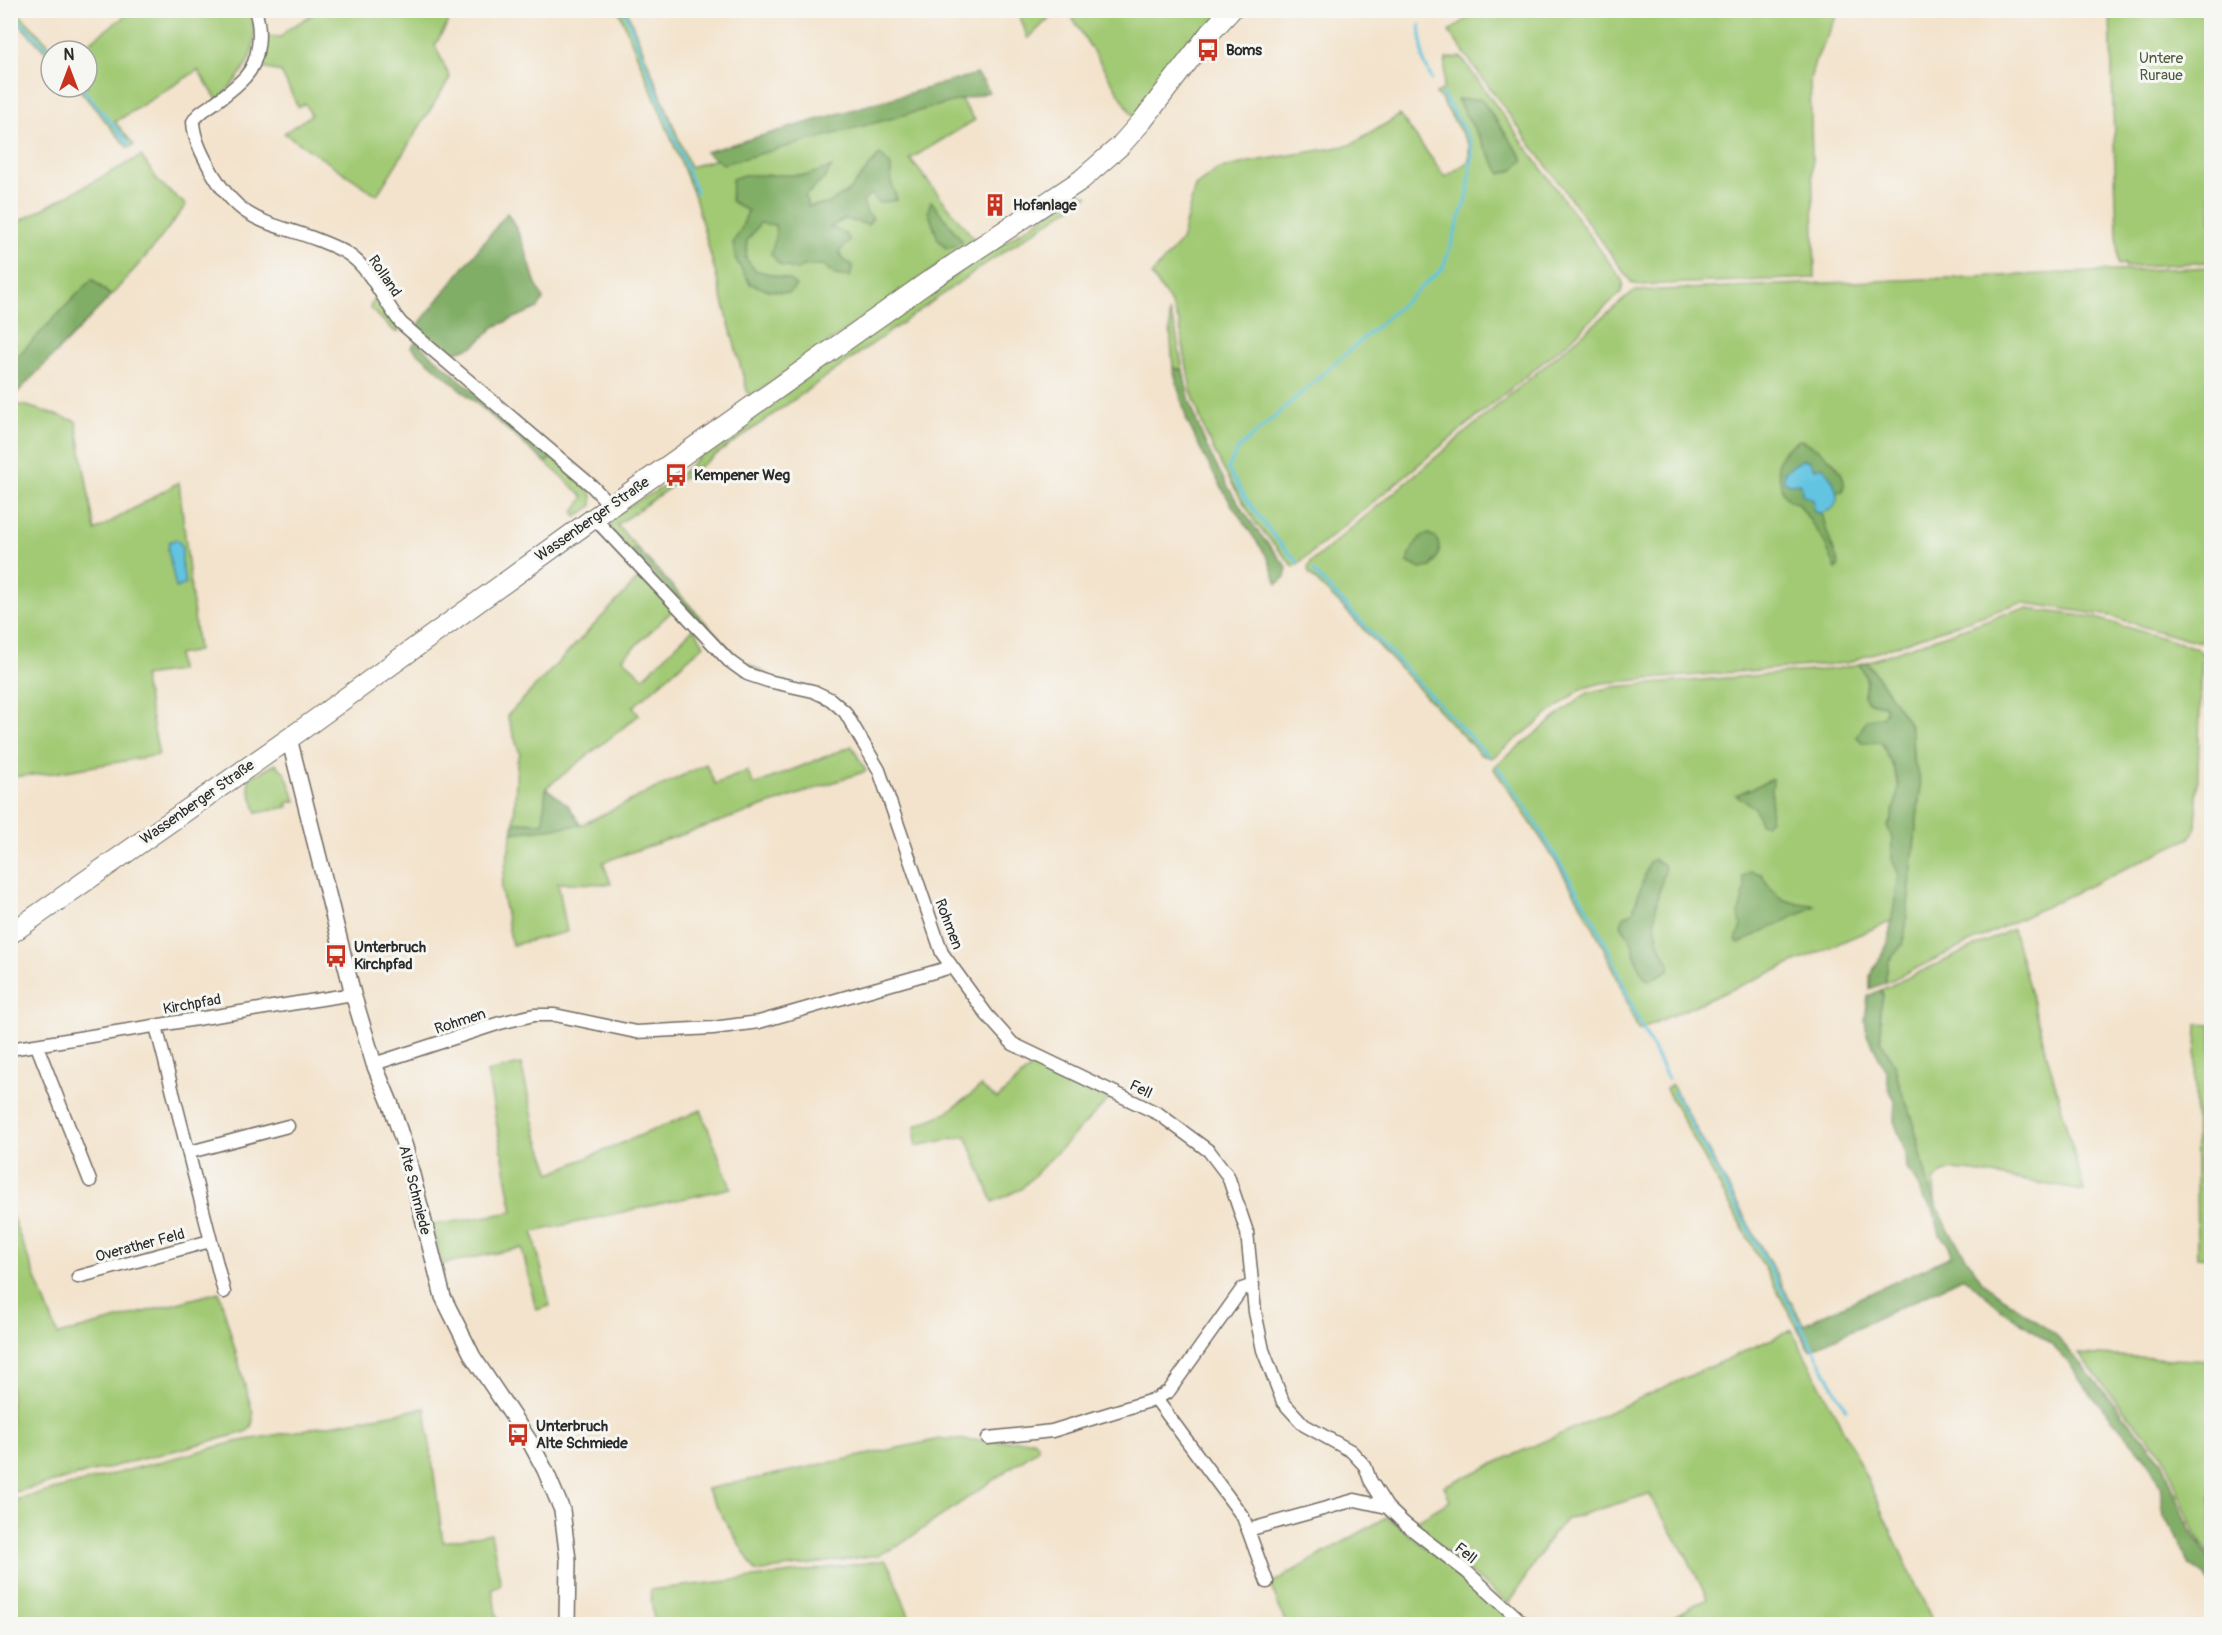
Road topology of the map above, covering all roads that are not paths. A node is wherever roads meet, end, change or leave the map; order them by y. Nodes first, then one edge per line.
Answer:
1 (255, 10) edge
2 (1231, 10) edge
3 (610, 506) junction
4 (594, 518) junction
5 (289, 738) junction
6 (10, 934) edge
7 (951, 967) junction
8 (353, 994) junction
9 (156, 1026) junction
10 (37, 1046) junction
11 (10, 1050) edge
12 (374, 1064) junction
13 (288, 1126) dead end
14 (190, 1152) junction
15 (90, 1181) dead end
16 (210, 1241) junction
17 (78, 1277) dead end
18 (1253, 1285) junction
19 (224, 1292) dead end
20 (1156, 1399) junction
21 (988, 1438) dead end
22 (1370, 1480) junction
23 (1355, 1500) junction
24 (1387, 1507) junction
25 (1248, 1530) junction
26 (1267, 1582) dead end
27 (567, 1624) edge
28 (1524, 1624) edge

1 - 3 street, Rolland
2 - 3 main road, Wassenberger Straße
3 - 4 main road, Wassenberger Straße
4 - 5 main road, Wassenberger Straße
4 - 7 street, Rohmen
5 - 6 main road, Wassenberger Straße
5 - 8 street, Alte Schmiede
7 - 12 street, Rohmen
7 - 18 street, Fell
8 - 9 street, Kirchpfad
8 - 12 street, Alte Schmiede
9 - 10 street, Kirchpfad
9 - 14 street
10 - 11 street, Kirchpfad
10 - 15 street
12 - 27 street, Alte Schmiede
13 - 14 street
14 - 16 street
16 - 17 street, Overather Feld
16 - 19 street
18 - 20 street
18 - 22 street, Fell
20 - 21 street
20 - 25 street
22 - 23 street
22 - 24 street, Fell
23 - 24 street, Fell
23 - 25 street, Fell
24 - 28 street, Fell
25 - 26 street

